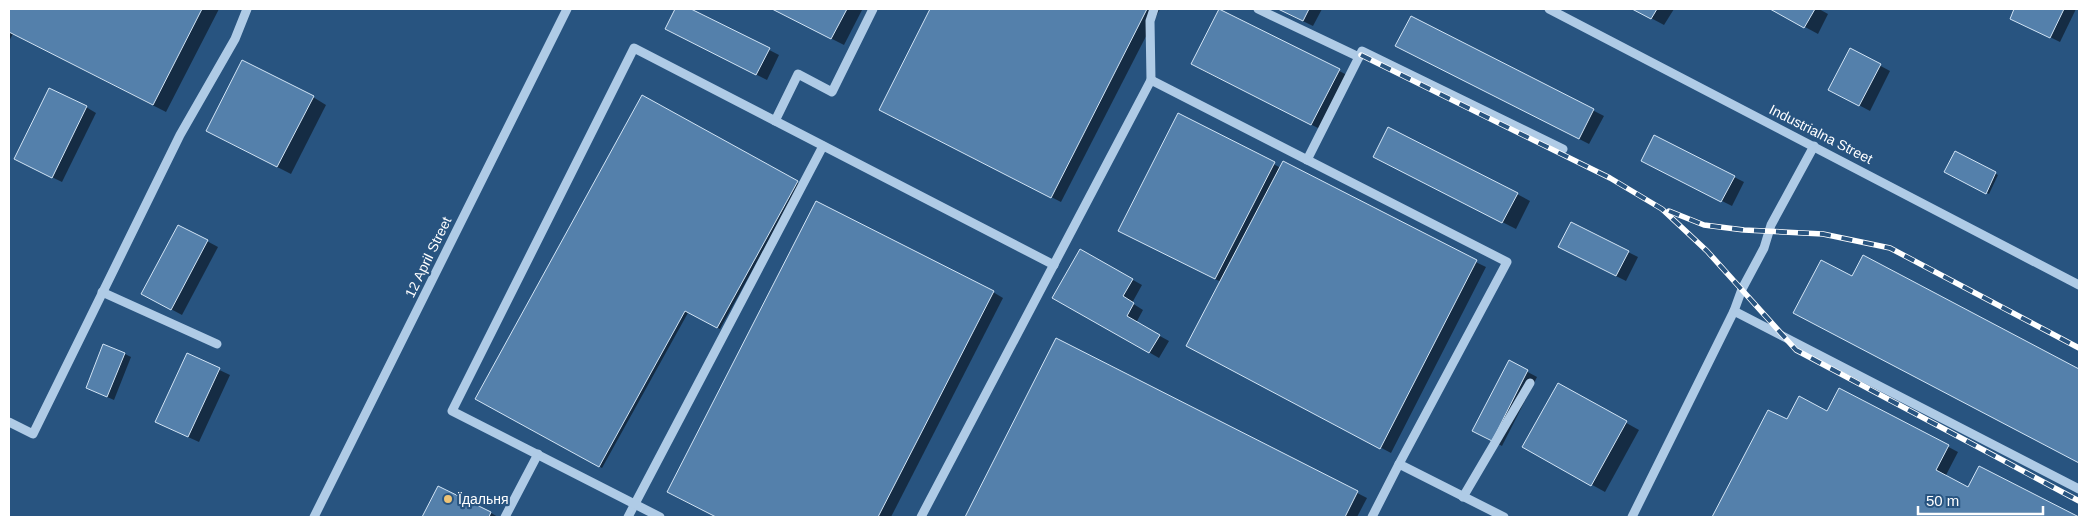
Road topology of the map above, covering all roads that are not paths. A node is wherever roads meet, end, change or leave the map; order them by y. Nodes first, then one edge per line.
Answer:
1 (247, 9) edge
2 (567, 9) edge
3 (873, 9) edge
4 (1154, 9) edge
5 (1258, 9) edge
6 (1549, 9) edge
7 (1359, 57) junction
8 (1152, 80) junction
9 (775, 121) junction
10 (823, 146) junction
11 (1814, 146) junction
12 (1563, 149) dead end
13 (1307, 160) junction
14 (1054, 265) junction
15 (2079, 285) edge
16 (102, 292) junction
17 (1734, 311) junction
18 (218, 344) dead end
19 (1530, 383) dead end
20 (9, 422) edge
21 (538, 454) junction
22 (1399, 464) junction
23 (2079, 489) edge
24 (1463, 497) junction
25 (636, 505) junction
26 (314, 517) edge
27 (505, 517) edge
28 (628, 517) edge
29 (660, 517) edge
30 (921, 517) edge
31 (1372, 517) edge
32 (1504, 517) edge
33 (1632, 517) edge

1 - 16 street
2 - 26 street, 12 April Street
3 - 9 street
4 - 8 street
5 - 7 street
6 - 11 street, Industrialna Street
7 - 12 street
7 - 13 street
8 - 13 street
8 - 14 street
9 - 10 street
9 - 21 street
10 - 14 street
10 - 25 street
11 - 15 street, Industrialna Street
11 - 17 street
13 - 22 street
14 - 30 street
16 - 18 street
16 - 20 street
17 - 23 street
17 - 33 street
19 - 24 street
21 - 25 street
21 - 27 street
22 - 24 street
22 - 31 street
24 - 32 street
25 - 28 street
25 - 29 street

